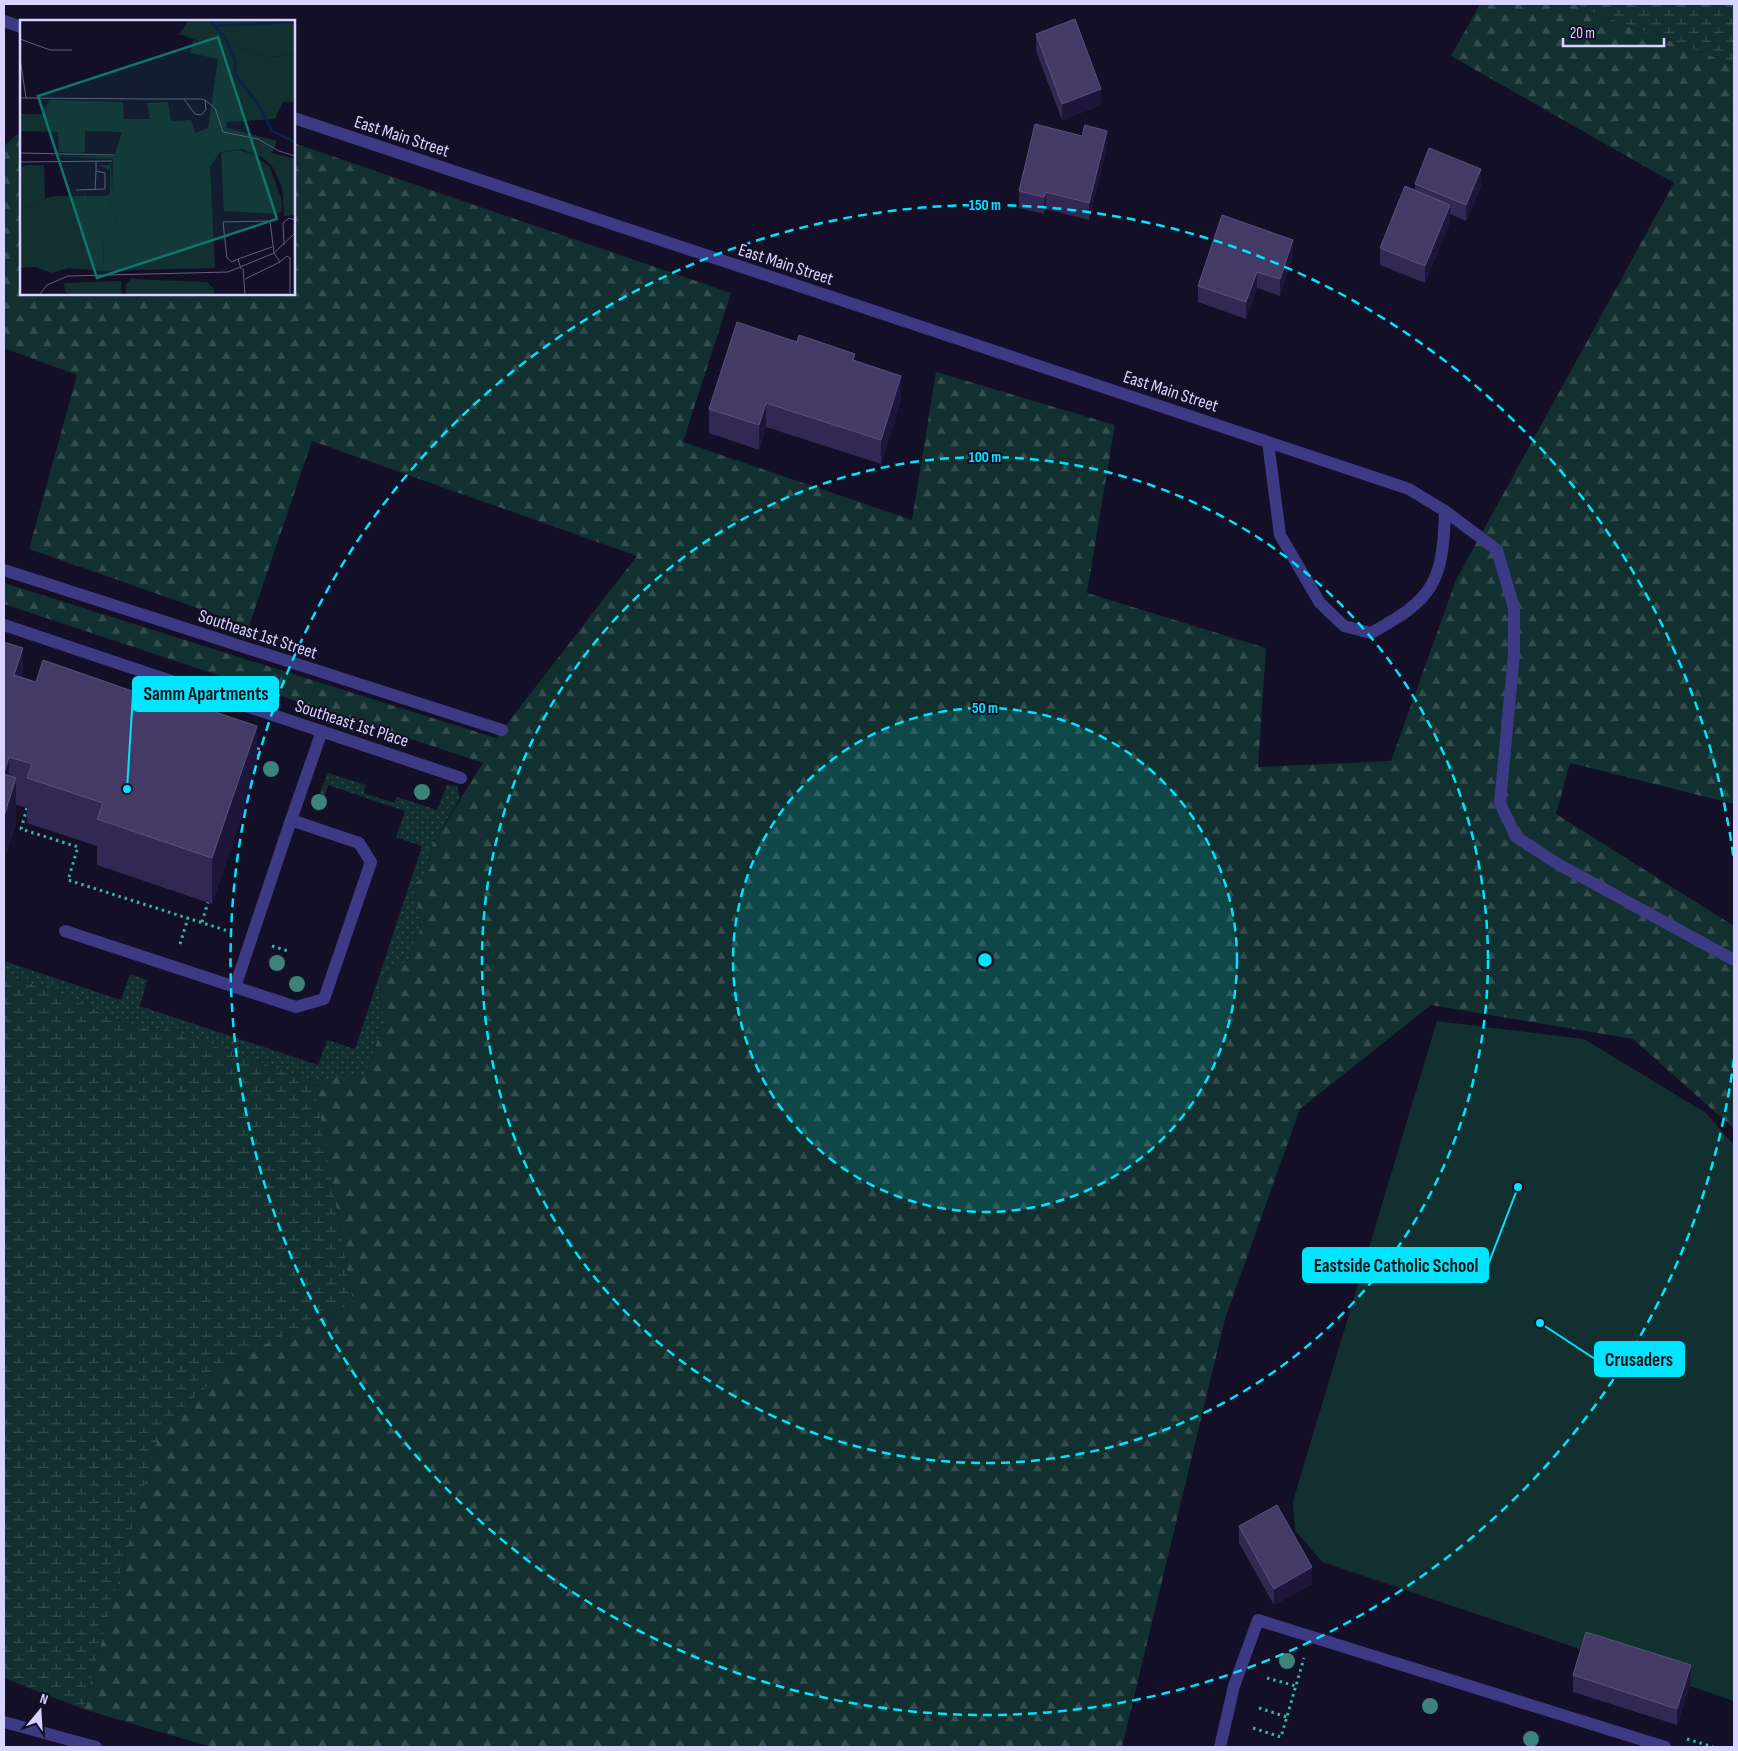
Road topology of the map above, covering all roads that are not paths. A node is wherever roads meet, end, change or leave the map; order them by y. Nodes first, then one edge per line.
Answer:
1 (4, 21) edge
2 (20, 27) edge
3 (295, 118) edge
4 (1268, 442) junction
5 (1445, 512) junction
6 (4, 570) edge
7 (4, 625) edge
8 (502, 730) dead end
9 (322, 732) junction
10 (461, 778) dead end
11 (291, 820) junction
12 (65, 931) dead end
13 (1734, 960) edge
14 (235, 987) junction
15 (4, 1722) edge
16 (96, 1747) edge
17 (1220, 1747) edge
18 (1665, 1747) edge

1 - 2 street
3 - 4 street, East Main Street
4 - 5 street, East Main Street
4 - 5 street
5 - 13 street, East Main Street
6 - 8 street, Southeast 1st Street
7 - 9 street, Southeast 1st Place
9 - 10 street, Southeast 1st Place
9 - 11 street
11 - 14 street
11 - 14 street
12 - 14 street
15 - 16 street
17 - 18 street

